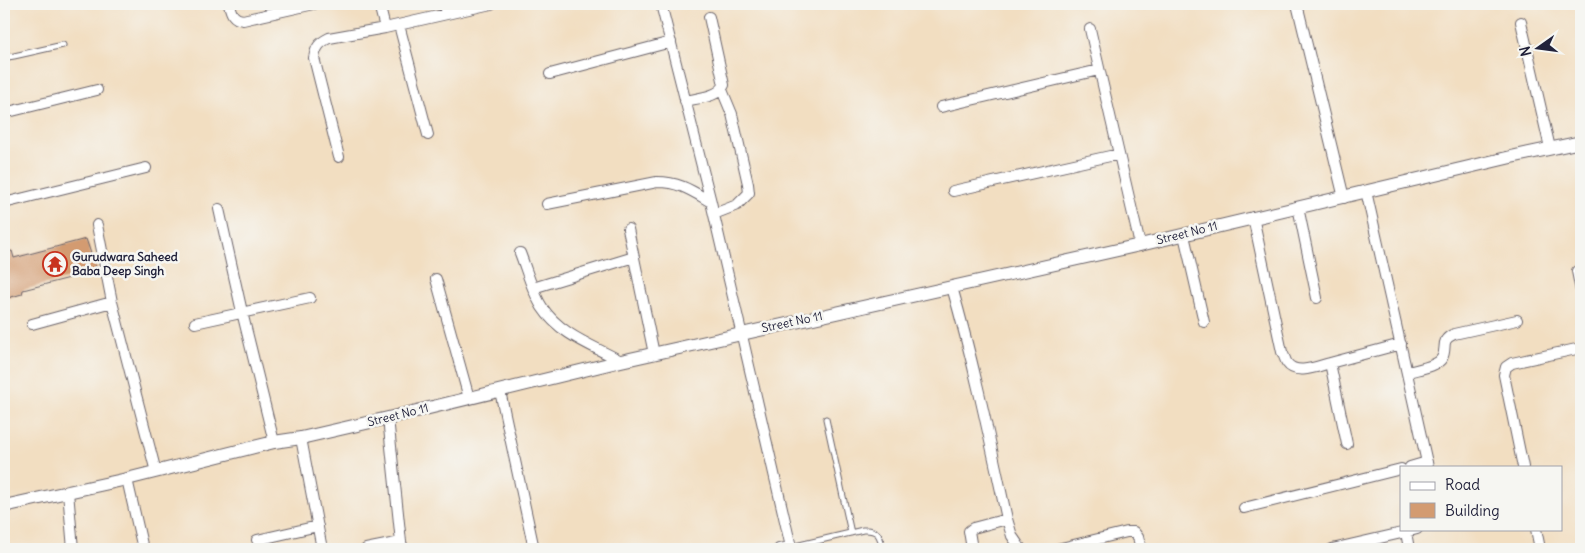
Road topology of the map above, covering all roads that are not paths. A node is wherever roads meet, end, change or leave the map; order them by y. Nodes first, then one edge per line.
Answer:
1 (229, 4) edge
2 (314, 4) edge
3 (378, 4) edge
4 (491, 4) edge
5 (661, 4) edge
6 (1297, 4) edge
7 (301, 5) edge
8 (445, 9) edge
9 (709, 17) dead end
10 (1521, 22) dead end
11 (399, 24) junction
12 (385, 28) junction
13 (1090, 29) dead end
14 (671, 42) junction
15 (63, 46) dead end
16 (4, 51) edge
17 (1099, 70) junction
18 (550, 74) dead end
19 (97, 90) dead end
20 (722, 90) junction
21 (686, 101) junction
22 (941, 107) dead end
23 (4, 112) edge
24 (428, 134) dead end
25 (1581, 142) edge
26 (1550, 148) junction
27 (1118, 154) junction
28 (339, 158) dead end
29 (146, 168) dead end
30 (953, 191) dead end
31 (1366, 191) junction
32 (1344, 198) junction
33 (711, 202) junction
34 (4, 203) edge
35 (547, 204) dead end
36 (1298, 207) junction
37 (219, 209) dead end
38 (714, 214) junction
39 (1253, 217) junction
40 (97, 225) dead end
41 (628, 229) dead end
42 (1184, 234) junction
43 (1140, 245) junction
44 (520, 254) dead end
45 (634, 257) junction
46 (1577, 271) dead end
47 (436, 279) dead end
48 (533, 288) junction
49 (952, 288) junction
50 (1581, 291) edge
51 (310, 298) dead end
52 (1317, 298) dead end
53 (112, 302) junction
54 (242, 312) junction
55 (1517, 320) dead end
56 (1204, 322) dead end
57 (194, 323) dead end
58 (32, 324) dead end
59 (742, 333) junction
60 (1401, 344) junction
61 (1581, 348) edge
62 (654, 354) junction
63 (621, 361) junction
64 (1330, 363) junction
65 (1408, 372) junction
66 (500, 391) junction
67 (469, 398) junction
68 (388, 418) junction
69 (826, 419) dead end
70 (301, 438) junction
71 (274, 442) junction
72 (1347, 444) dead end
73 (1428, 465) edge
74 (1523, 466) edge
75 (1400, 469) edge
76 (156, 472) junction
77 (127, 478) junction
78 (68, 492) junction
79 (4, 506) edge
80 (1244, 508) dead end
81 (1007, 519) junction
82 (318, 526) junction
83 (1413, 530) edge
84 (1536, 530) edge
85 (1406, 532) junction
86 (851, 533) junction
87 (257, 540) dead end
88 (402, 546) edge
89 (791, 547) junction
90 (73, 549) edge
91 (143, 549) edge
92 (322, 549) edge
93 (366, 549) edge
94 (534, 549) edge
95 (779, 549) edge
96 (883, 549) edge
97 (972, 549) edge
98 (1022, 549) edge
99 (1057, 549) edge
100 (1141, 549) edge
101 (1332, 549) edge
102 (1409, 549) edge
103 (1540, 549) edge

1 - 7 street
2 - 7 street
3 - 12 street
4 - 8 street
5 - 14 street
6 - 32 street
8 - 11 street
9 - 20 street
10 - 26 street
11 - 12 street
11 - 24 street
12 - 28 street
13 - 17 street
14 - 18 street
14 - 21 street
15 - 16 lane
17 - 22 street
17 - 27 street
19 - 23 street
20 - 21 street
20 - 38 street
21 - 33 street
25 - 26 street, Street No 11
26 - 31 street, Street No 11
27 - 30 street
27 - 43 street
29 - 34 street
31 - 32 street, Street No 11
31 - 60 street
32 - 36 street, Street No 11
33 - 35 street
33 - 38 street
36 - 39 street, Street No 11
36 - 52 street
37 - 54 street
38 - 59 street
39 - 42 street, Street No 11
39 - 64 street
40 - 53 street
41 - 45 street
42 - 43 street, Street No 11
42 - 56 street
43 - 49 street, Street No 11
44 - 48 street
45 - 48 street
45 - 62 street
46 - 50 street
47 - 67 street
48 - 63 street
49 - 59 street, Street No 11
49 - 81 street
51 - 54 street
53 - 58 street
53 - 76 street
54 - 57 street
54 - 71 street
55 - 65 street
59 - 62 street, Street No 11
59 - 89 street
60 - 64 street
60 - 65 street
61 - 74 street
62 - 63 street, Street No 11
63 - 66 street, Street No 11
64 - 72 street
65 - 73 street
66 - 67 street, Street No 11
66 - 94 street
67 - 68 street, Street No 11
68 - 70 street, Street No 11
68 - 88 street
69 - 86 lane
70 - 71 street, Street No 11
70 - 82 street
71 - 76 street, Street No 11
75 - 80 street
76 - 77 street, Street No 11
77 - 78 street, Street No 11
77 - 91 street
78 - 79 street, Street No 11
78 - 90 street
81 - 97 street
81 - 98 street
82 - 87 street
82 - 92 street
83 - 85 street
84 - 103 street
85 - 101 street
85 - 102 street
86 - 89 lane
86 - 96 lane
88 - 93 street
89 - 95 street
99 - 100 street

